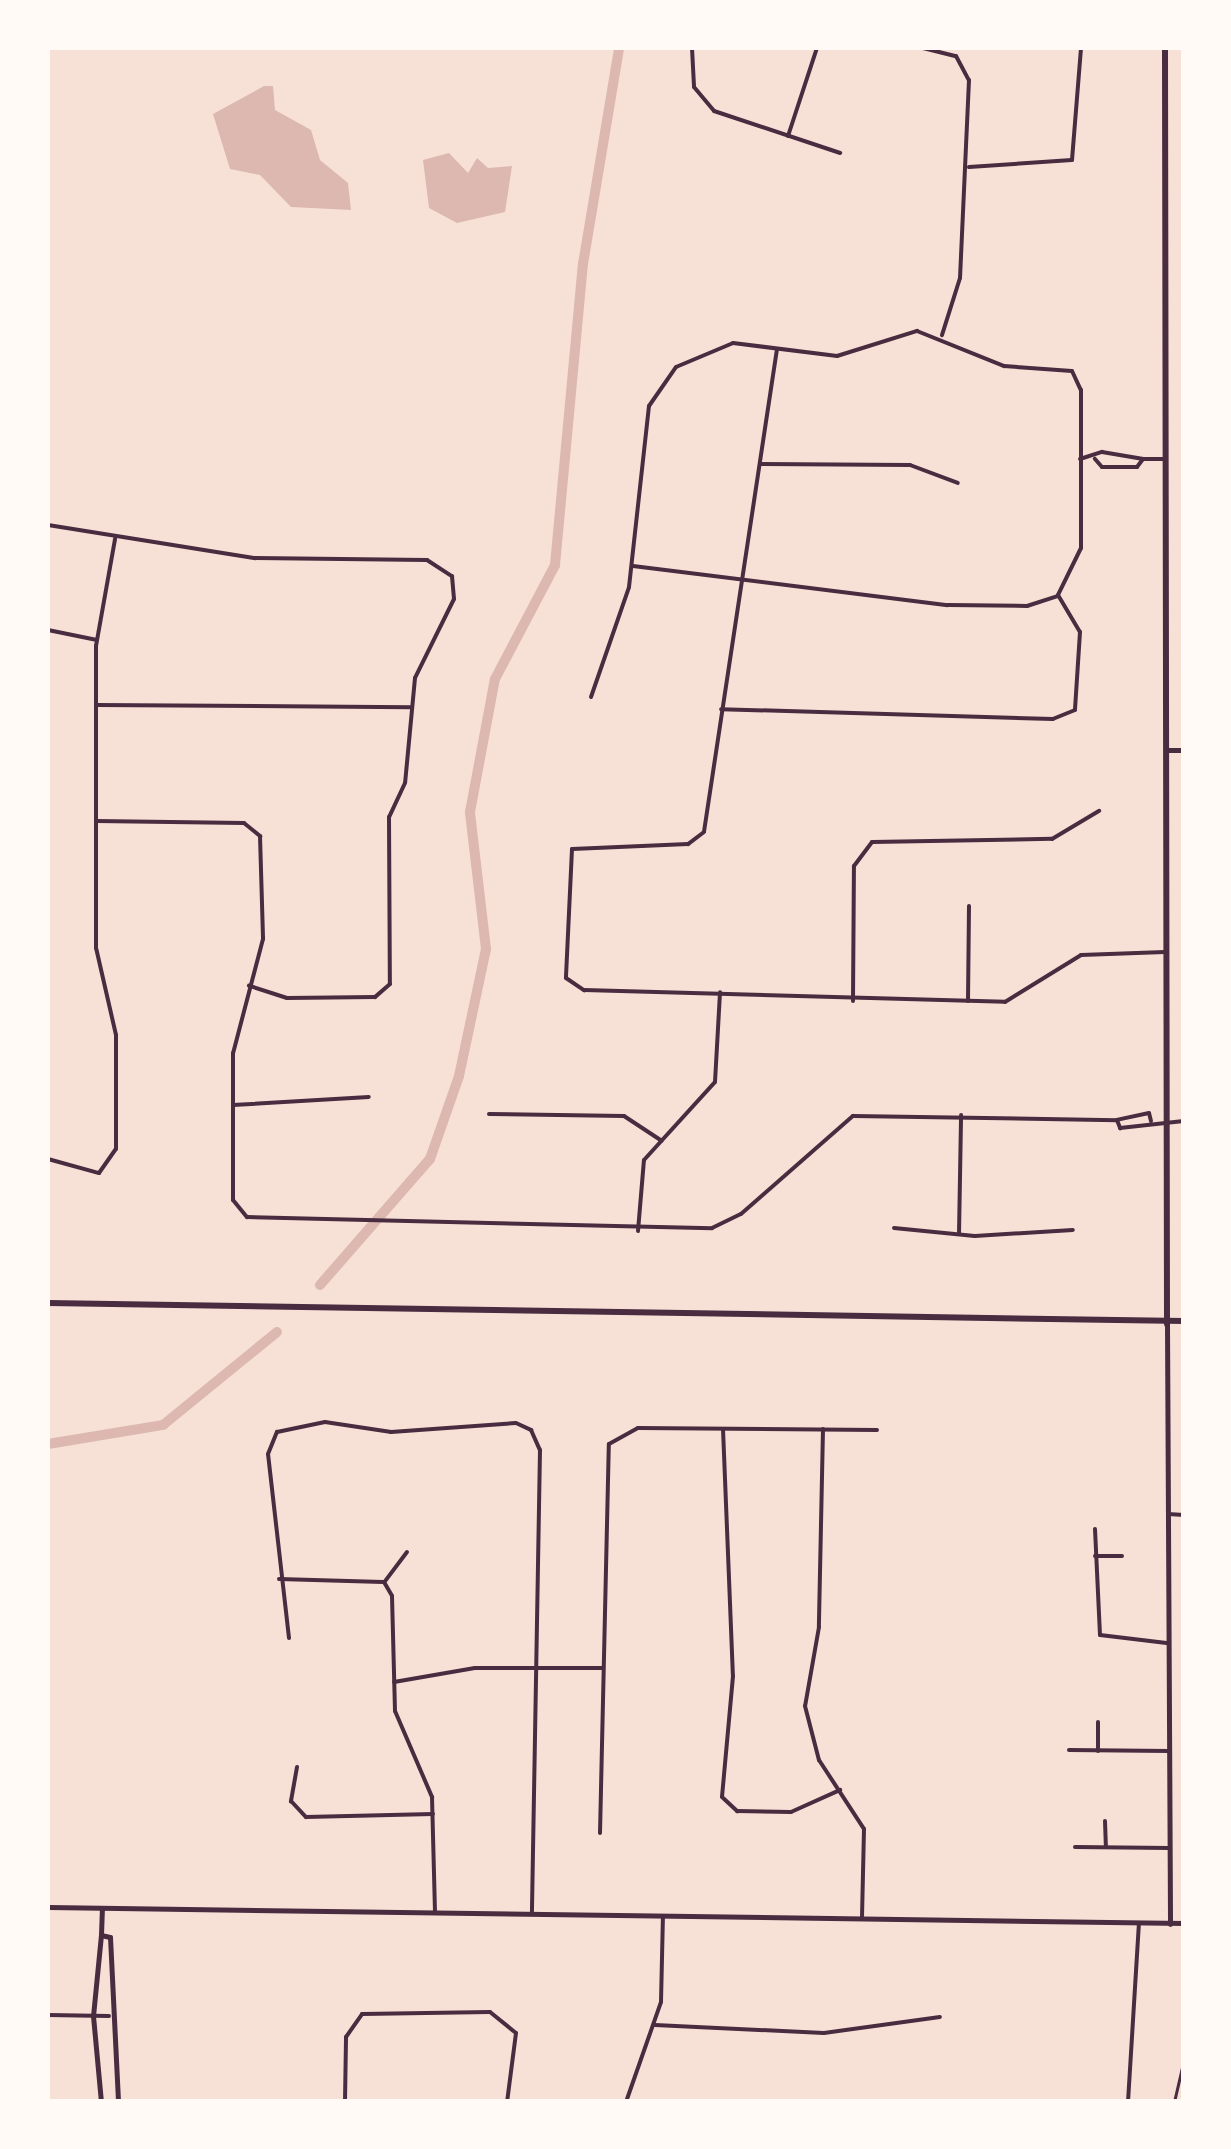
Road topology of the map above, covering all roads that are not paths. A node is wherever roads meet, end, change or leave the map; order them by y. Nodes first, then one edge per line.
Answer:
1 (692, 48) edge
2 (817, 48) edge
3 (924, 48) edge
4 (1081, 48) edge
5 (1164, 48) edge
6 (788, 136) junction
7 (840, 153) dead end
8 (967, 167) junction
9 (942, 335) junction
10 (777, 349) junction
11 (1095, 458) junction
12 (1143, 458) junction
13 (1166, 458) junction
14 (1080, 459) junction
15 (760, 464) junction
16 (958, 483) dead end
17 (48, 526) edge
18 (115, 539) junction
19 (633, 566) junction
20 (747, 586) junction
21 (1058, 595) junction
22 (48, 630) edge
23 (97, 640) junction
24 (592, 696) dead end
25 (96, 705) junction
26 (412, 708) junction
27 (722, 709) junction
28 (1166, 750) junction
29 (1183, 750) edge
30 (1099, 811) dead end
31 (96, 822) junction
32 (969, 906) dead end
33 (1167, 952) junction
34 (249, 986) junction
35 (720, 992) junction
36 (853, 1001) junction
37 (968, 1002) junction
38 (369, 1098) dead end
39 (233, 1105) junction
40 (489, 1114) dead end
41 (960, 1115) junction
42 (1118, 1120) junction
43 (1151, 1121) junction
44 (1167, 1121) junction
45 (1184, 1122) edge
46 (662, 1141) junction
47 (48, 1158) edge
48 (894, 1228) dead end
49 (1073, 1230) dead end
50 (638, 1231) junction
51 (960, 1234) junction
52 (48, 1303) edge
53 (1184, 1321) edge
54 (1168, 1324) junction
55 (723, 1429) junction
56 (823, 1430) junction
57 (877, 1430) dead end
58 (1168, 1514) junction
59 (1183, 1514) edge
60 (1095, 1528) dead end
61 (407, 1552) dead end
62 (1095, 1556) junction
63 (1122, 1556) dead end
64 (279, 1579) junction
65 (384, 1582) junction
66 (289, 1638) dead end
67 (1168, 1643) junction
68 (537, 1668) junction
69 (602, 1668) junction
70 (394, 1682) junction
71 (1098, 1722) dead end
72 (1068, 1750) dead end
73 (1098, 1751) junction
74 (1169, 1751) junction
75 (297, 1767) dead end
76 (840, 1790) junction
77 (434, 1814) junction
78 (1105, 1821) dead end
79 (600, 1832) dead end
80 (1075, 1848) dead end
81 (1106, 1848) junction
82 (1169, 1848) junction
83 (48, 1907) edge
84 (102, 1908) junction
85 (435, 1912) junction
86 (532, 1914) junction
87 (663, 1916) junction
88 (862, 1919) junction
89 (1139, 1924) junction
90 (1170, 1924) junction
91 (1184, 1924) edge
92 (102, 1934) junction
93 (48, 2015) edge
94 (93, 2016) junction
95 (109, 2016) junction
96 (940, 2017) dead end
97 (654, 2025) junction
98 (101, 2102) edge
99 (118, 2102) edge
100 (344, 2102) edge
101 (507, 2102) edge
102 (626, 2102) edge
103 (1128, 2102) edge

1 - 6 street
2 - 6 street
3 - 8 street
4 - 8 street
5 - 13 main road
6 - 7 street
8 - 9 street
9 - 10 street
9 - 14 street
10 - 15 street
10 - 19 street
11 - 12 street
11 - 12 street
11 - 14 street
12 - 13 street
13 - 28 main road
14 - 21 street
15 - 16 street
15 - 20 street
17 - 18 street
18 - 23 street
18 - 26 street
19 - 20 street
19 - 24 street
20 - 21 street
20 - 27 street
21 - 27 street
22 - 23 street
23 - 25 street
25 - 26 street
25 - 31 street
26 - 34 street
27 - 35 street
28 - 29 street
28 - 33 main road
30 - 36 street
31 - 34 street
31 - 47 street
32 - 37 street
33 - 37 street
33 - 44 main road
34 - 39 street
35 - 36 street
35 - 46 street
36 - 37 street
38 - 39 street
39 - 50 street
40 - 46 street
41 - 42 street
41 - 50 street
41 - 51 street
42 - 43 street
42 - 43 street
43 - 44 street
44 - 45 street
44 - 54 main road
46 - 50 street
48 - 51 street
49 - 51 street
52 - 54 main road
53 - 54 main road
54 - 58 street
55 - 56 street
55 - 69 street
55 - 76 street
56 - 57 street
56 - 76 street
58 - 59 street
58 - 67 street
60 - 62 street
61 - 65 street
62 - 63 street
62 - 67 street
64 - 65 street
64 - 66 street
64 - 68 street
65 - 70 street
67 - 74 street
68 - 69 street
68 - 70 street
68 - 86 street
69 - 79 street
70 - 77 street
71 - 73 street
72 - 73 street
73 - 74 street
74 - 82 street
75 - 77 street
76 - 88 street
77 - 85 street
78 - 81 street
80 - 81 street
81 - 82 street
82 - 90 street
83 - 84 street
84 - 85 street
84 - 92 street
85 - 86 street
86 - 87 street
87 - 88 street
87 - 97 street
88 - 89 street
89 - 90 street
89 - 103 street
90 - 91 street
92 - 94 street
92 - 95 street
93 - 94 street
94 - 95 street
94 - 98 street
95 - 99 street
96 - 97 street
97 - 102 street
100 - 101 street

